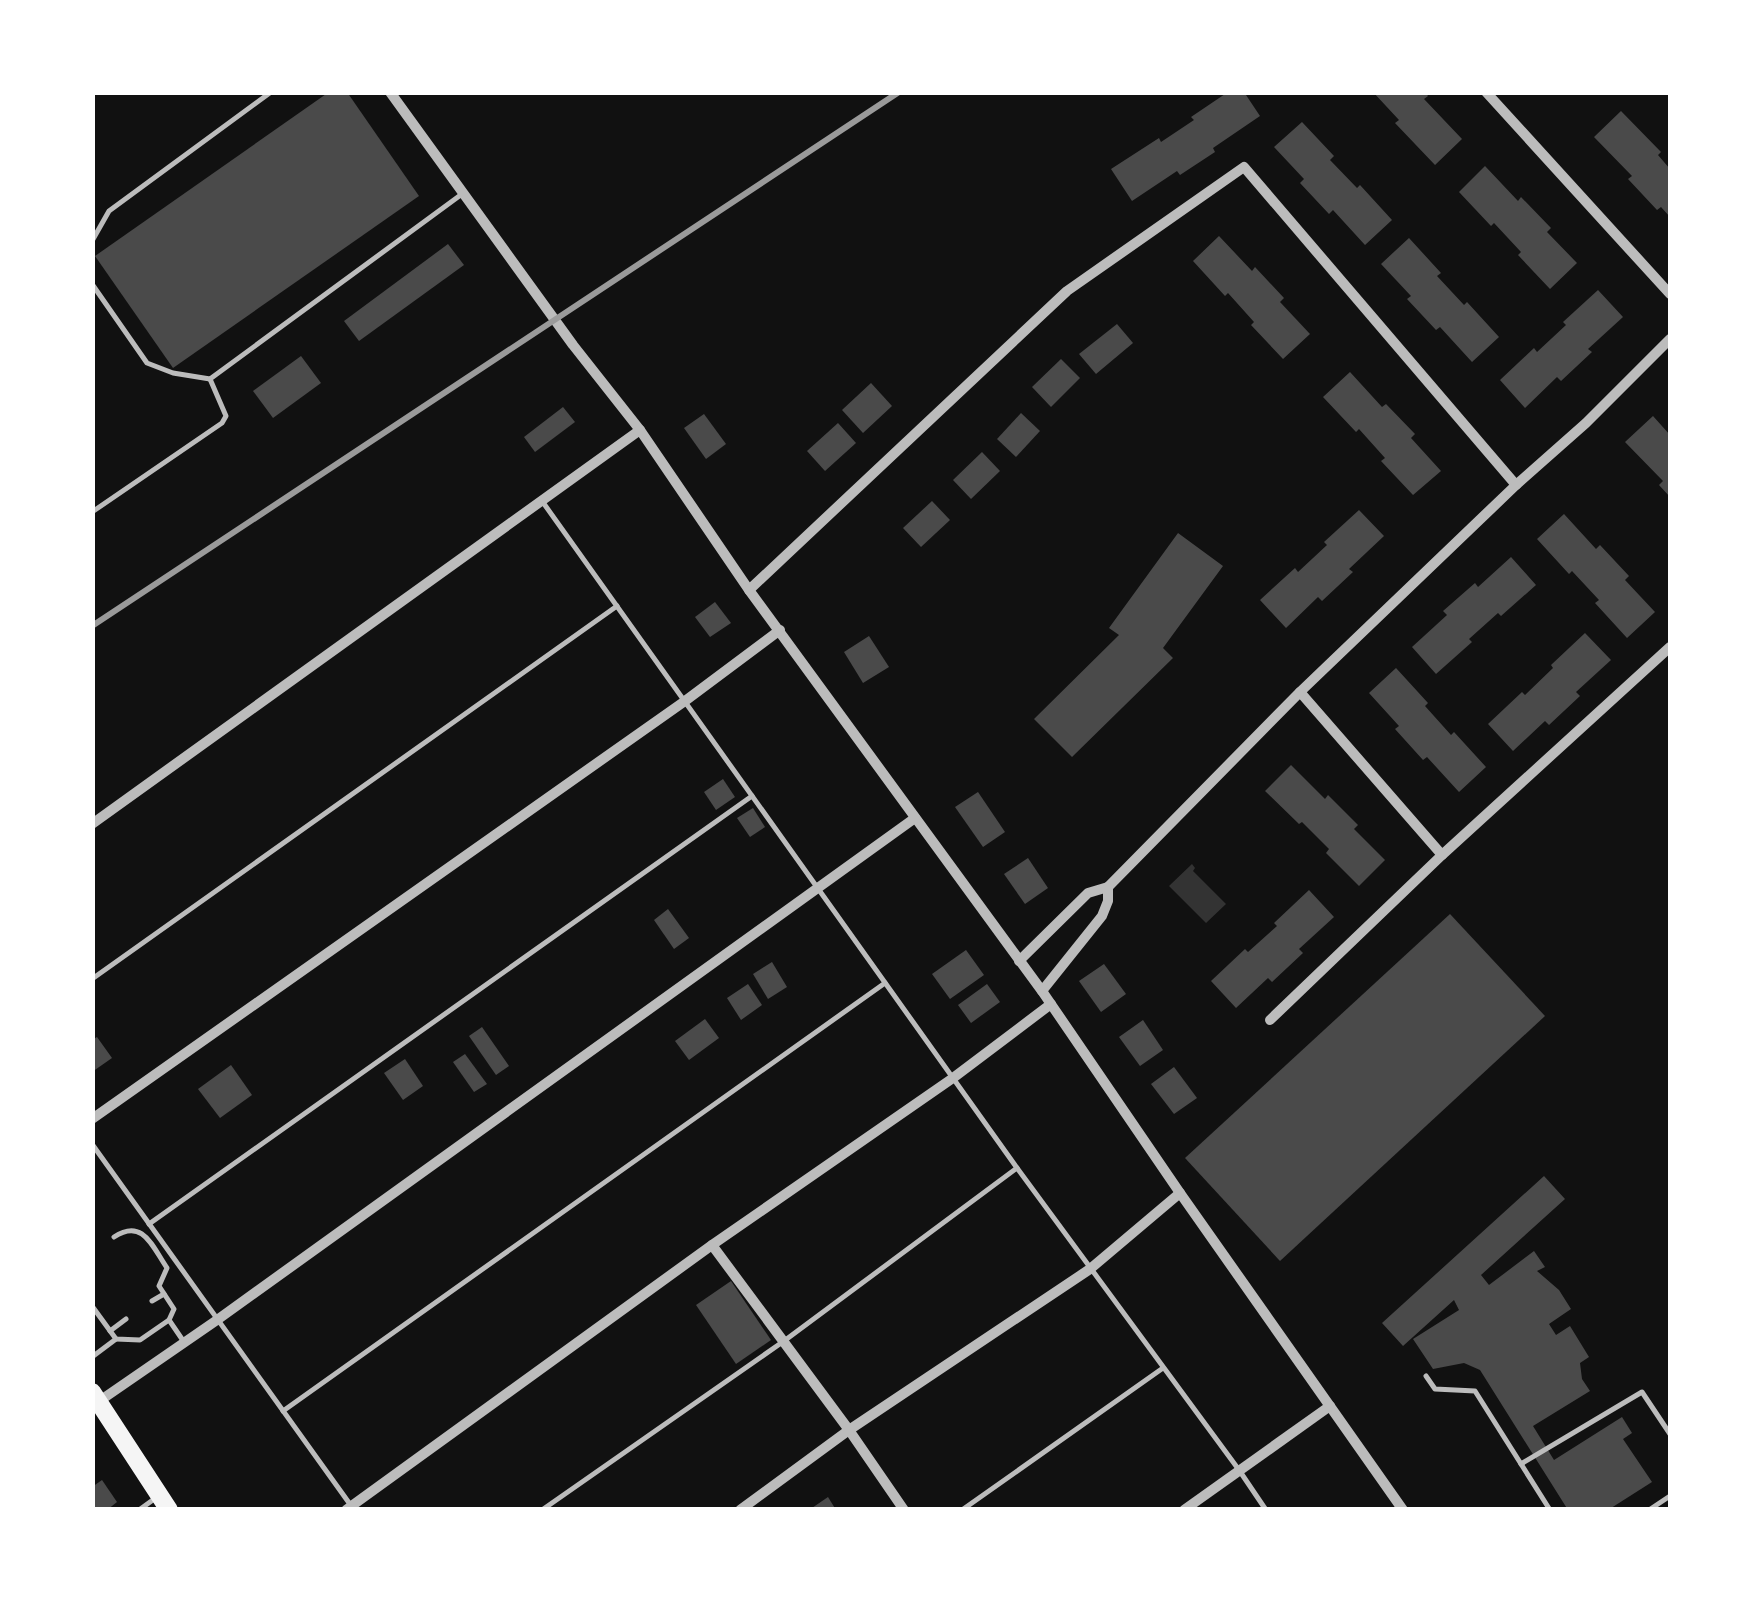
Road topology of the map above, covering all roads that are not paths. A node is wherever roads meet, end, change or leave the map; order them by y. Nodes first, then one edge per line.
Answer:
1 (270, 92) edge
2 (390, 92) edge
3 (1486, 92) edge
4 (462, 194) junction
5 (92, 240) edge
6 (92, 284) edge
7 (1670, 294) edge
8 (1670, 339) edge
9 (210, 379) junction
10 (640, 430) junction
11 (1516, 484) junction
12 (542, 500) junction
13 (92, 512) edge
14 (750, 590) junction
15 (617, 606) junction
16 (780, 630) junction
17 (1670, 648) edge
18 (1300, 692) junction
19 (685, 700) junction
20 (752, 796) junction
21 (915, 818) junction
22 (92, 824) edge
23 (1442, 855) junction
24 (817, 887) junction
25 (1108, 887) junction
26 (1019, 961) junction
27 (92, 980) edge
28 (886, 983) junction
29 (1042, 991) junction
30 (1051, 1004) junction
31 (1270, 1020) dead end
32 (954, 1078) junction
33 (92, 1119) edge
34 (92, 1144) edge
35 (1016, 1168) junction
36 (1180, 1193) junction
37 (149, 1224) junction
38 (114, 1237) dead end
39 (712, 1245) junction
40 (1090, 1269) junction
41 (164, 1294) junction
42 (152, 1301) dead end
43 (92, 1306) edge
44 (96, 1317) edge
45 (126, 1319) dead end
46 (168, 1320) junction
47 (218, 1320) junction
48 (110, 1331) junction
49 (116, 1339) junction
50 (184, 1342) junction
51 (784, 1342) junction
52 (92, 1358) edge
53 (1163, 1368) junction
54 (1426, 1376) dead end
55 (95, 1400) edge
56 (1330, 1406) junction
57 (283, 1410) junction
58 (849, 1430) junction
59 (1670, 1434) edge
60 (1521, 1464) junction
61 (1239, 1470) junction
62 (1670, 1496) edge
63 (164, 1502) edge
64 (350, 1508) edge
65 (139, 1510) edge
66 (542, 1510) edge
67 (740, 1510) edge
68 (904, 1510) edge
69 (962, 1510) edge
70 (1184, 1510) edge
71 (1266, 1510) edge
72 (1403, 1510) edge
73 (1550, 1510) edge
74 (1650, 1510) edge

1 - 5 lane
2 - 4 street
3 - 7 street
4 - 9 lane
4 - 10 street
6 - 9 lane
8 - 11 street
9 - 13 lane
10 - 12 street
10 - 14 street
11 - 14 street
11 - 18 street
12 - 15 lane
12 - 22 street
14 - 16 street
15 - 19 lane
15 - 27 lane
16 - 19 street
16 - 21 street
17 - 23 street
18 - 23 street
18 - 25 street
19 - 20 lane
19 - 33 street
20 - 24 lane
20 - 37 lane
21 - 24 street
21 - 26 street
23 - 31 street
24 - 28 lane
24 - 47 street
25 - 26 street
25 - 29 street
26 - 29 street
28 - 32 lane
28 - 57 lane
29 - 30 street
30 - 32 street
30 - 36 street
32 - 35 lane
32 - 39 street
34 - 37 lane
35 - 40 lane
35 - 51 lane
36 - 40 street
36 - 56 street
37 - 47 lane
38 - 41 lane
39 - 51 street
39 - 64 street
40 - 53 lane
40 - 58 street
41 - 42 lane
41 - 46 lane
43 - 44 lane
44 - 48 lane
45 - 48 lane
46 - 49 lane
46 - 50 lane
47 - 50 street
47 - 57 lane
48 - 49 lane
49 - 52 lane
50 - 55 street
51 - 58 street
51 - 66 lane
53 - 61 lane
53 - 69 lane
54 - 60 lane
55 - 63 main road
56 - 61 street
56 - 72 street
57 - 64 lane
58 - 67 street
58 - 68 street
59 - 60 lane
60 - 73 lane
61 - 70 street
61 - 71 lane
62 - 74 lane
63 - 65 lane

